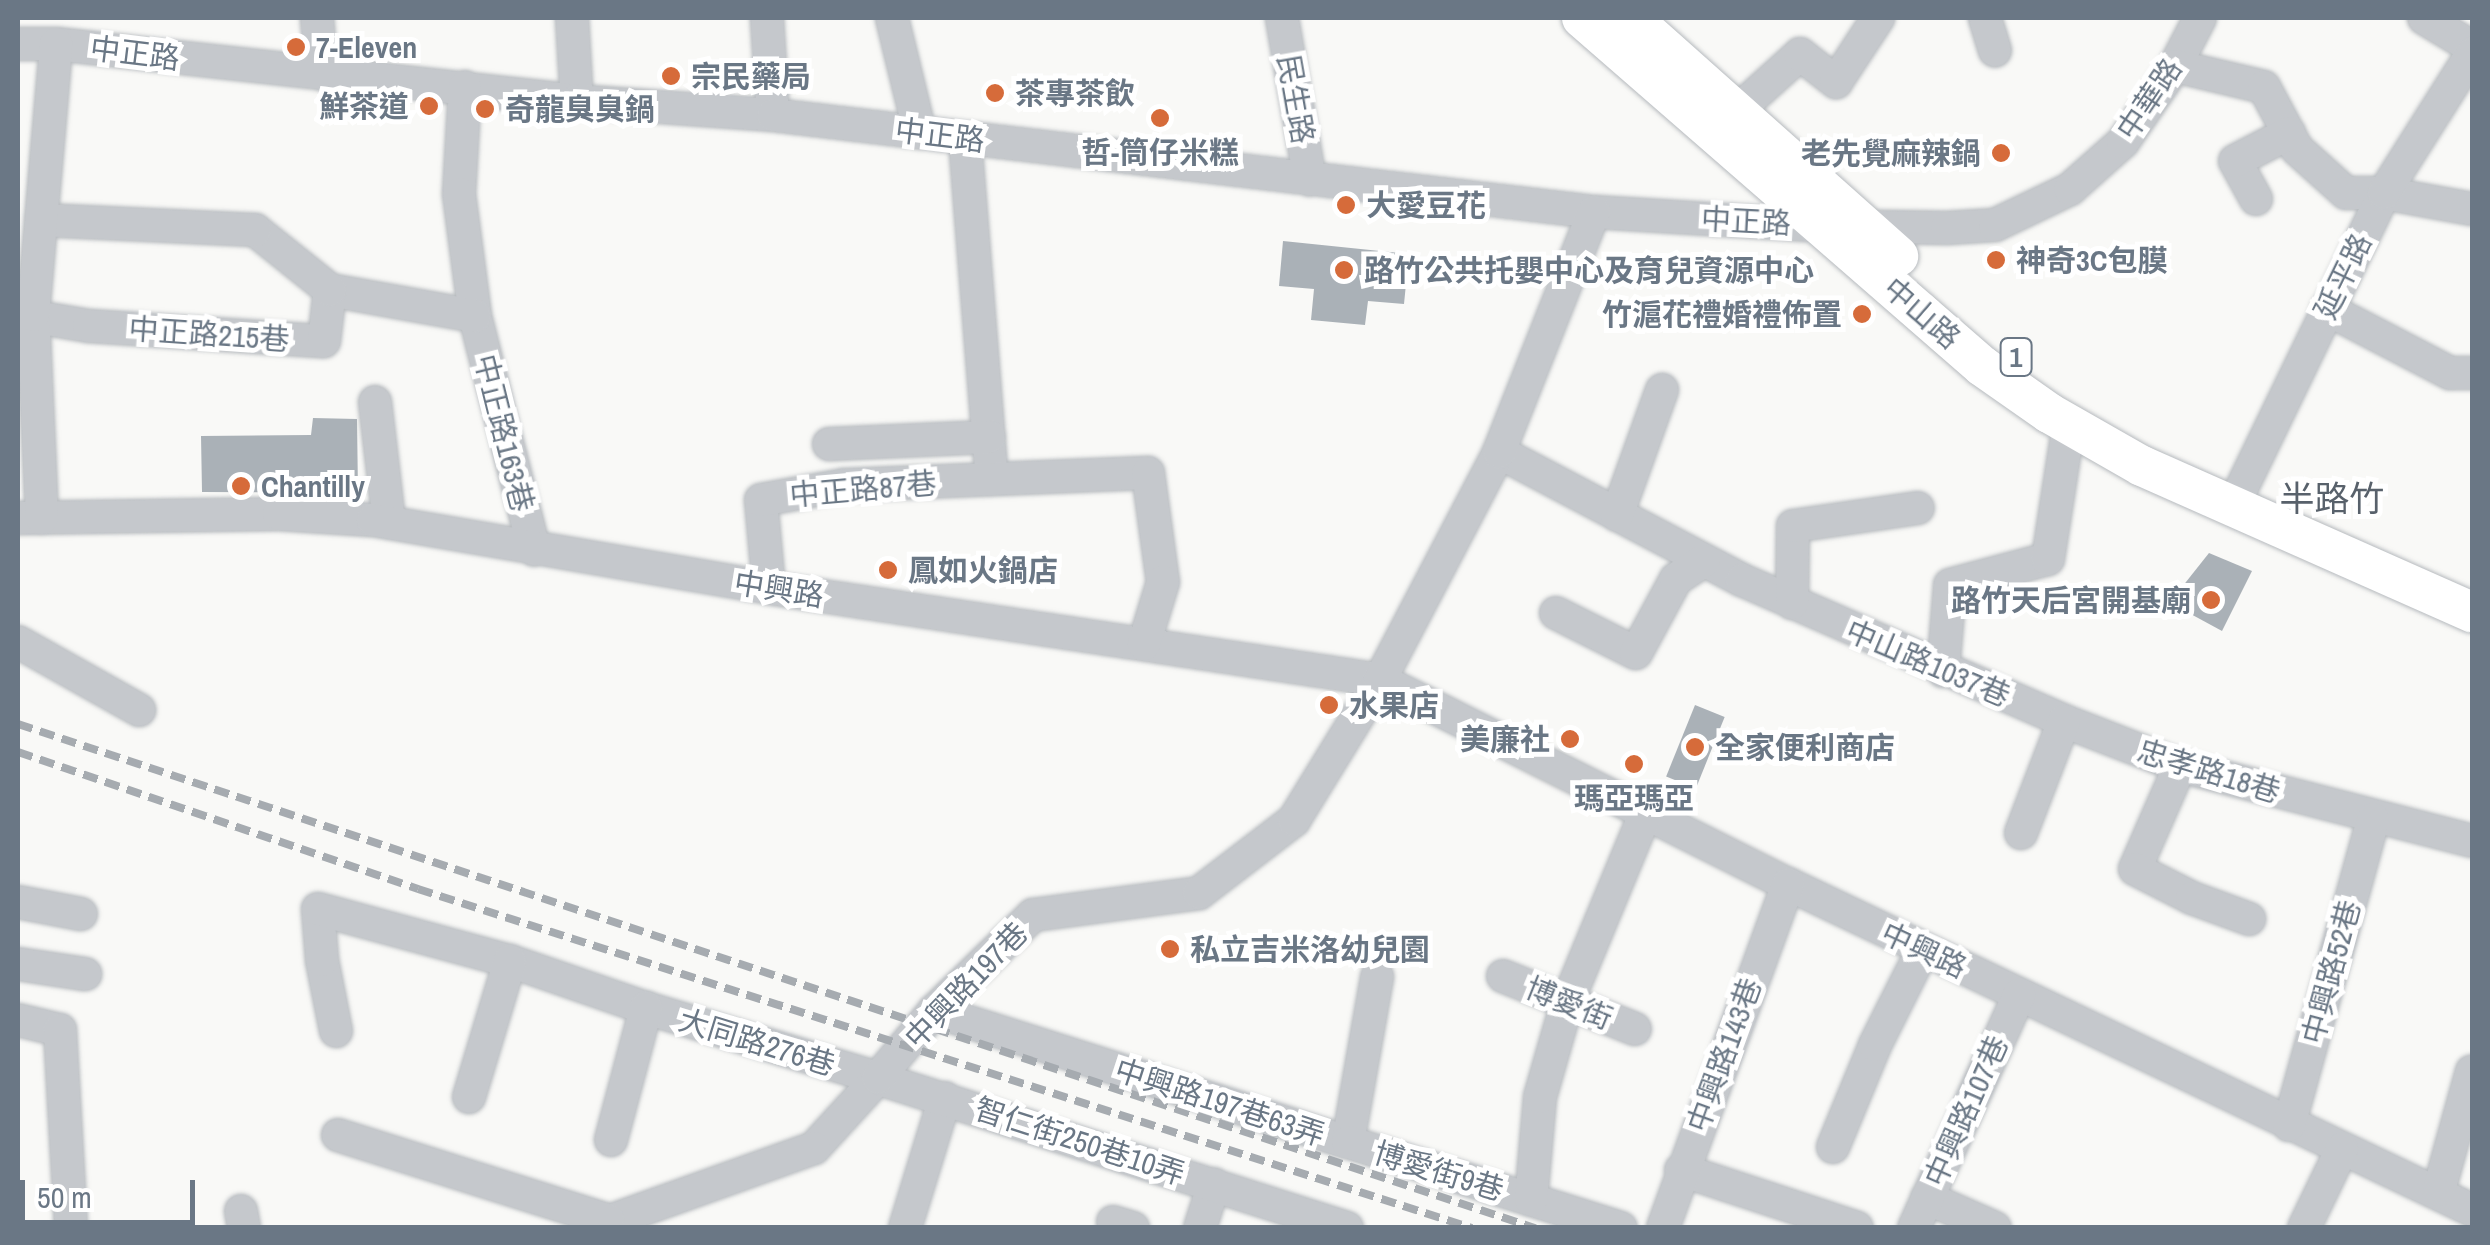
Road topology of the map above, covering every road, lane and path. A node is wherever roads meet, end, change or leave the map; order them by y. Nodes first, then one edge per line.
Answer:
1 (317, 18) edge
2 (572, 18) edge
3 (767, 18) edge
4 (892, 18) edge
5 (1282, 18) edge
6 (1582, 18) edge
7 (1631, 18) edge
8 (1878, 18) edge
9 (1986, 18) edge
10 (2200, 18) edge
11 (2424, 18) edge
12 (18, 44) edge
13 (56, 44) junction
14 (1995, 50) dead end
15 (2472, 50) edge
16 (2175, 66) junction
17 (322, 74) junction
18 (464, 88) junction
19 (577, 102) junction
20 (1737, 111) junction
21 (773, 115) junction
22 (920, 133) junction
23 (2289, 134) junction
24 (965, 138) junction
25 (1310, 180) junction
26 (2384, 193) junction
27 (2256, 199) dead end
28 (2472, 209) edge
29 (1594, 212) junction
30 (41, 220) junction
31 (1821, 226) junction
32 (1863, 226) junction
33 (330, 290) junction
34 (2327, 308) junction
35 (25, 314) edge
36 (474, 316) junction
37 (2472, 373) edge
38 (1662, 390) dead end
39 (376, 402) dead end
40 (2069, 424) junction
41 (989, 437) junction
42 (828, 444) dead end
43 (1499, 452) junction
44 (992, 479) junction
45 (2236, 496) junction
46 (1918, 508) dead end
47 (1617, 514) junction
48 (30, 518) edge
49 (388, 522) junction
50 (534, 550) junction
51 (1704, 561) junction
52 (768, 588) junction
53 (2472, 590) edge
54 (1792, 603) junction
55 (2472, 612) edge
56 (1556, 613) dead end
57 (18, 642) edge
58 (1144, 644) junction
59 (1943, 671) junction
60 (1380, 680) junction
61 (139, 710) dead end
62 (2064, 721) junction
63 (2180, 766) junction
64 (1645, 815) junction
65 (2373, 819) junction
66 (2021, 834) dead end
67 (2472, 841) edge
68 (1788, 884) junction
69 (18, 902) edge
70 (81, 914) dead end
71 (2250, 919) dead end
72 (1923, 950) junction
73 (510, 961) junction
74 (18, 964) edge
75 (84, 974) dead end
76 (1502, 976) dead end
77 (1377, 978) dead end
78 (2019, 994) junction
79 (1567, 1003) junction
80 (646, 1008) junction
81 (934, 1011) junction
82 (18, 1020) edge
83 (1635, 1029) dead end
84 (336, 1031) dead end
85 (2472, 1071) edge
86 (878, 1078) junction
87 (470, 1097) dead end
88 (945, 1098) junction
89 (2289, 1125) junction
90 (338, 1135) dead end
91 (611, 1140) dead end
92 (1348, 1142) junction
93 (1833, 1147) dead end
94 (2342, 1149) junction
95 (1681, 1170) junction
96 (1214, 1184) junction
97 (2438, 1190) junction
98 (1531, 1200) junction
99 (2472, 1210) edge
100 (1920, 1213) edge
101 (1270, 1215) edge
102 (599, 1224) edge
103 (71, 1228) edge
104 (905, 1228) edge
105 (1200, 1228) edge
106 (1347, 1228) edge
107 (1621, 1228) edge
108 (1664, 1228) edge
109 (1857, 1228) edge
110 (1996, 1228) edge
111 (2304, 1228) edge

1 - 17 street
2 - 19 street
3 - 21 street
4 - 22 street
5 - 25 street, 民生路
6 - 31 main road, 中山路 / 1
7 - 20 main road, 中山路 / 1
8 - 20 street
9 - 14 street
10 - 16 street, 中華路
11 - 15 street
12 - 13 street, 中正路
13 - 17 street, 中正路
13 - 30 street
15 - 26 street, 延平路
16 - 23 street
16 - 32 street, 中華路
17 - 18 street, 中正路
18 - 19 street, 中正路
18 - 36 street, 中正路163巷
19 - 21 street, 中正路
20 - 32 main road, 中山路 / 1
21 - 22 street, 中正路
22 - 24 street, 中正路
23 - 26 street
23 - 27 street
24 - 25 street, 中正路
24 - 41 street
25 - 29 street, 中正路
26 - 28 street
26 - 34 street, 延平路
29 - 31 street, 中正路
29 - 43 street
30 - 33 street
30 - 35 street
31 - 32 street, 中正路
31 - 40 main road, 中山路 / 1
32 - 45 main road, 中山路 / 1
33 - 35 street, 中正路215巷
33 - 36 street, 中正路163巷
34 - 37 street
34 - 45 street, 延平路
35 - 48 street
36 - 50 street, 中正路163巷
38 - 47 street
39 - 49 street
40 - 45 main road, 中山路 / 1
40 - 59 street
41 - 42 street, 中正路87巷
41 - 44 street
43 - 47 street, 中山路1037巷
43 - 60 street
44 - 52 street, 中正路87巷
44 - 58 street, 中正路87巷
45 - 53 main road, 中山路 / 1
45 - 55 main road, 中山路 / 1
46 - 54 street
47 - 51 street, 中山路1037巷
48 - 49 street, 中興路
49 - 50 street, 中興路
50 - 52 street, 中興路
51 - 54 street, 中山路1037巷
51 - 56 street
52 - 58 street, 中興路
54 - 59 street, 中山路1037巷
57 - 61 street
58 - 60 street, 中興路
59 - 62 street, 中山路1037巷
60 - 64 street, 中興路
60 - 81 street, 中興路197巷
62 - 63 street, 忠孝路18巷
62 - 66 street
63 - 65 street, 忠孝路18巷
63 - 71 street
64 - 68 street, 中興路
64 - 79 street, 博愛街9巷
65 - 67 street, 忠孝路18巷
65 - 89 street, 中興路52巷
68 - 72 street, 中興路
68 - 95 street, 中興路143巷
69 - 70 street
72 - 78 street, 中興路
72 - 93 street
73 - 80 street, 大同路276巷
73 - 84 street, 大同路276巷
73 - 87 street
74 - 75 street
76 - 79 street, 博愛街
77 - 92 street, 中興路197巷63弄
78 - 89 street, 中興路
78 - 100 street, 中興路107巷
79 - 83 street, 博愛街
79 - 98 street, 博愛街9巷
80 - 86 street, 大同路276巷
80 - 91 street
81 - 86 street, 中興路197巷
81 - 92 street, 中興路197巷63弄
82 - 103 street
85 - 97 street
86 - 88 street, 智仁街250巷10弄
86 - 102 street, 大同路276巷
88 - 96 street, 智仁街250巷10弄
88 - 104 street
89 - 94 street, 中興路
90 - 102 street
92 - 98 street, 博愛街9巷
94 - 97 street, 中興路
94 - 111 street
95 - 108 street, 中興路143巷
95 - 109 street
96 - 101 street, 智仁街250巷10弄
96 - 105 street
97 - 99 street, 中興路
98 - 107 street, 博愛街9巷
100 - 110 street
101 - 106 street, 智仁街250巷10弄

